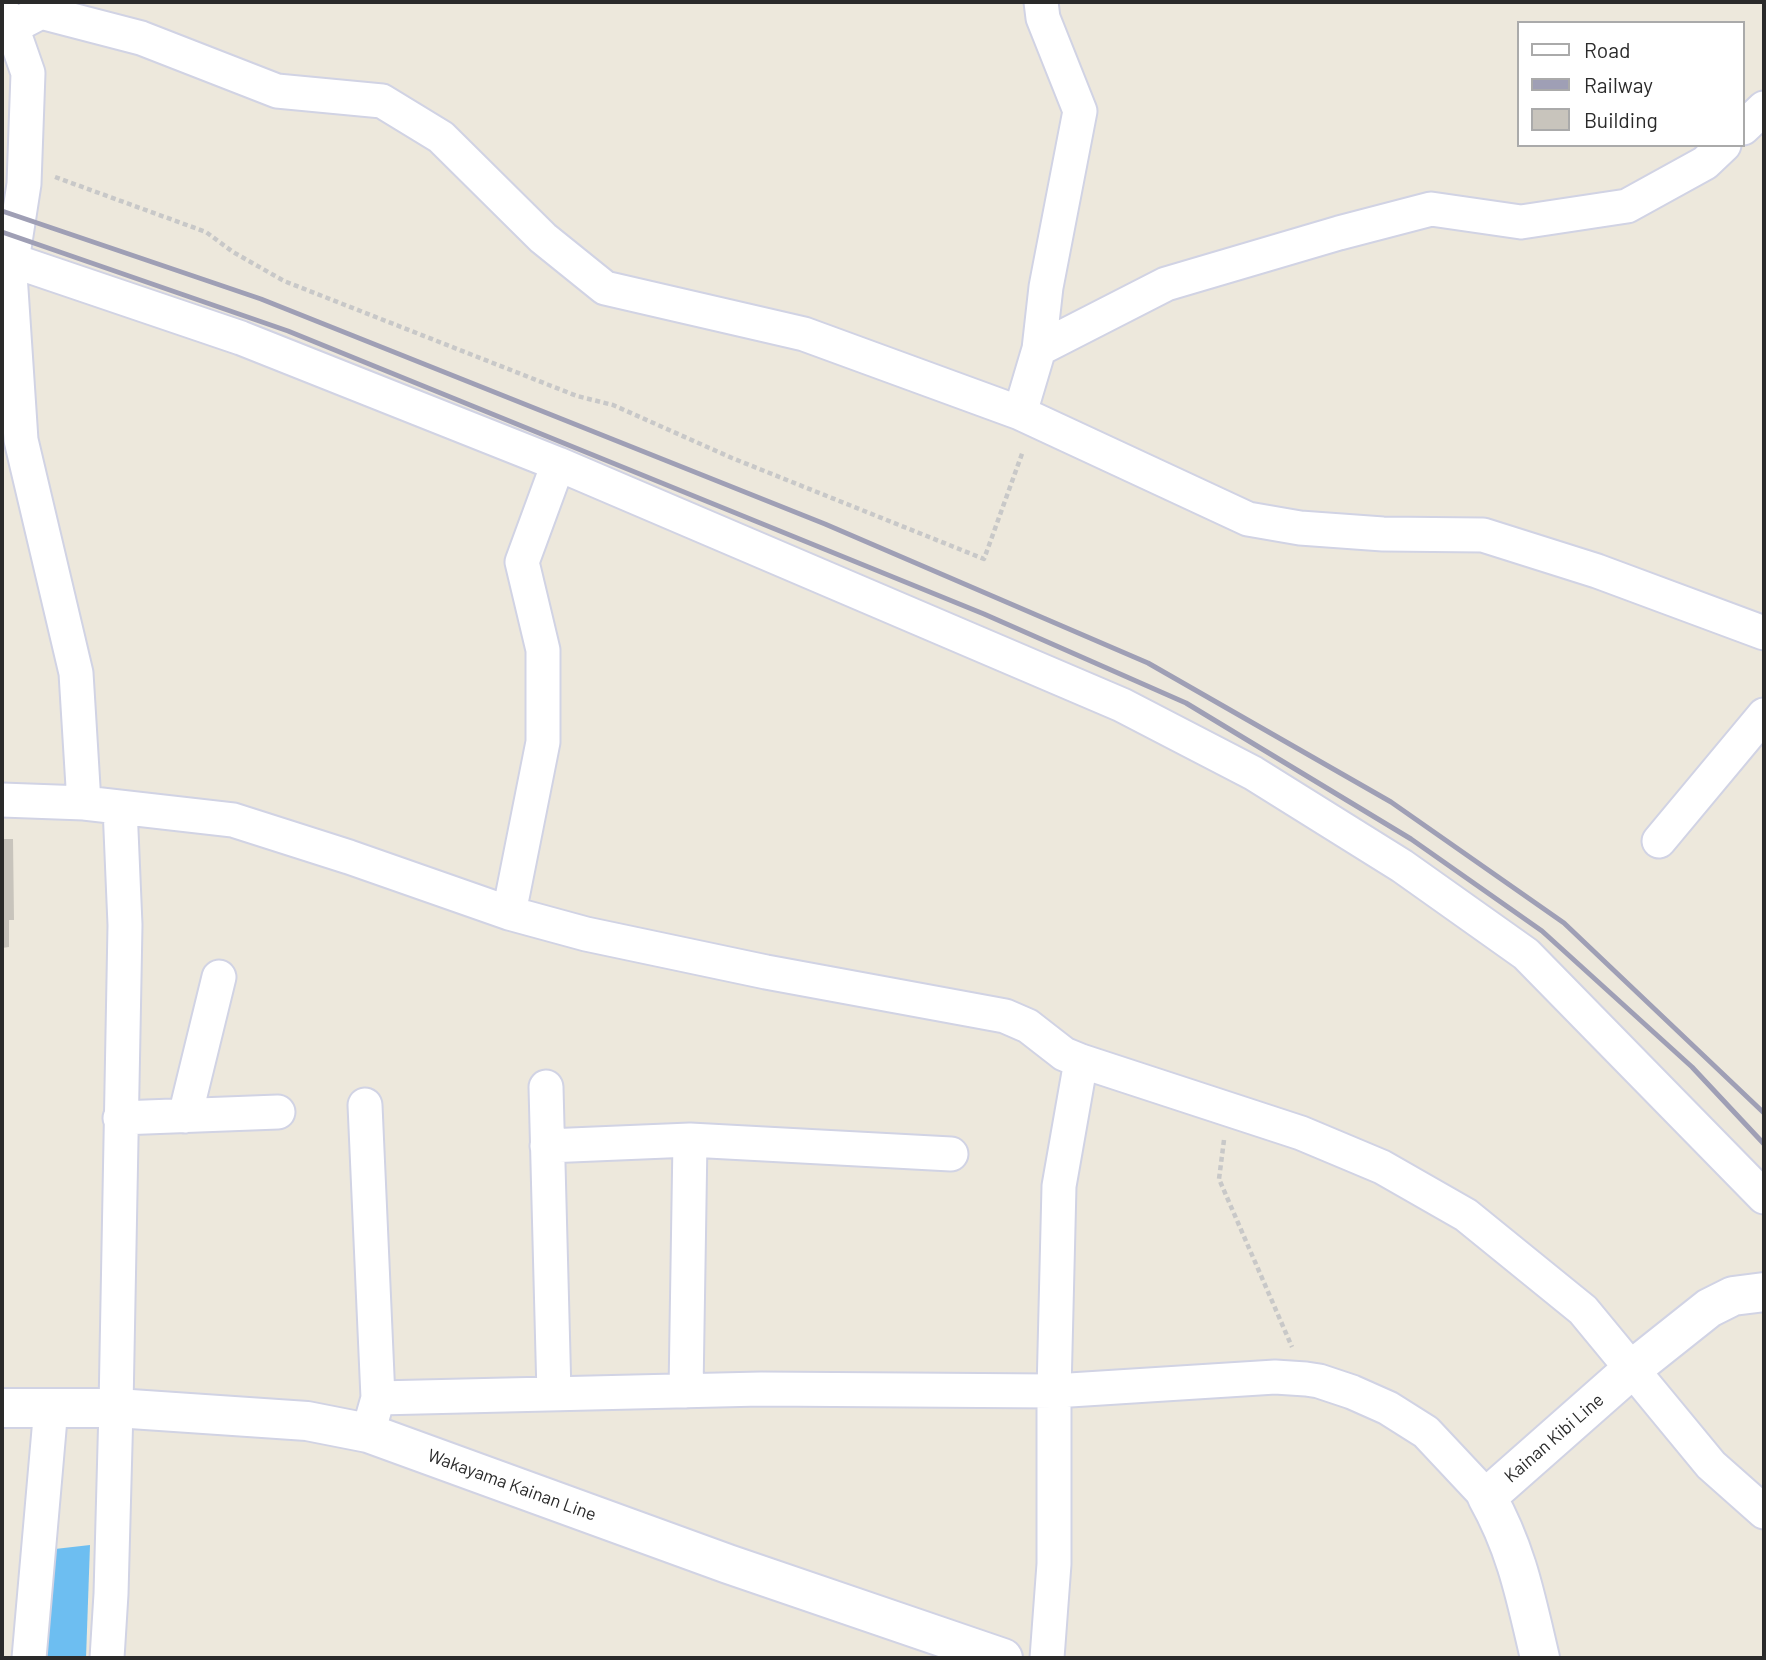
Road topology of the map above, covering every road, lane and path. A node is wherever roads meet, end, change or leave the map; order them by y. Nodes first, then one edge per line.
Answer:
1 (1041, 2) edge
2 (7, 18) edge
3 (1764, 108) edge
4 (1745, 126) edge
5 (1722, 147) edge
6 (17, 176) edge
7 (7, 258) edge
8 (1039, 349) junction
9 (1027, 417) junction
10 (558, 464) junction
11 (1764, 633) edge
12 (1764, 715) edge
13 (2, 800) edge
14 (84, 803) junction
15 (120, 807) junction
16 (1660, 842) dead end
17 (509, 913) junction
18 (219, 976) dead end
19 (1081, 1061) junction
20 (545, 1087) dead end
21 (365, 1105) dead end
22 (1230, 1108) junction
23 (278, 1112) dead end
24 (185, 1116) junction
25 (120, 1118) junction
26 (690, 1140) junction
27 (547, 1146) junction
28 (951, 1154) dead end
29 (1764, 1197) edge
30 (1764, 1292) edge
31 (1631, 1370) junction
32 (1306, 1379) junction
33 (686, 1391) junction
34 (1054, 1391) junction
35 (554, 1394) junction
36 (51, 1407) junction
37 (2, 1408) edge
38 (116, 1408) junction
39 (373, 1415) junction
40 (1487, 1497) junction
41 (1764, 1512) edge
42 (29, 1658) edge
43 (107, 1658) edge
44 (1003, 1658) edge
45 (1047, 1658) edge
46 (1539, 1658) edge

1 - 8 street
2 - 6 street
2 - 9 street
3 - 4 street
5 - 8 street
6 - 7 street
6 - 9 path
7 - 10 street
7 - 14 street
8 - 9 street
9 - 11 street
10 - 17 street
10 - 29 street
12 - 16 street
13 - 14 street
14 - 15 street
15 - 17 street
15 - 25 street
17 - 19 street
18 - 24 street
19 - 22 street
19 - 34 street
20 - 27 street
21 - 39 street
22 - 31 street
22 - 32 path
23 - 24 street
24 - 25 street
25 - 38 street
26 - 27 street
26 - 28 street
26 - 33 street
27 - 35 street
30 - 31 main road, Kainan Kibi Line
31 - 40 main road, Kainan Kibi Line
31 - 41 street
32 - 34 street
32 - 40 street
33 - 34 street
33 - 35 street
34 - 45 street
35 - 39 street
36 - 37 main road, Wakayama Kainan Line
36 - 38 main road, Wakayama Kainan Line
36 - 42 street
38 - 39 main road, Wakayama Kainan Line
38 - 43 street
39 - 44 main road, Wakayama Kainan Line
40 - 46 main road

